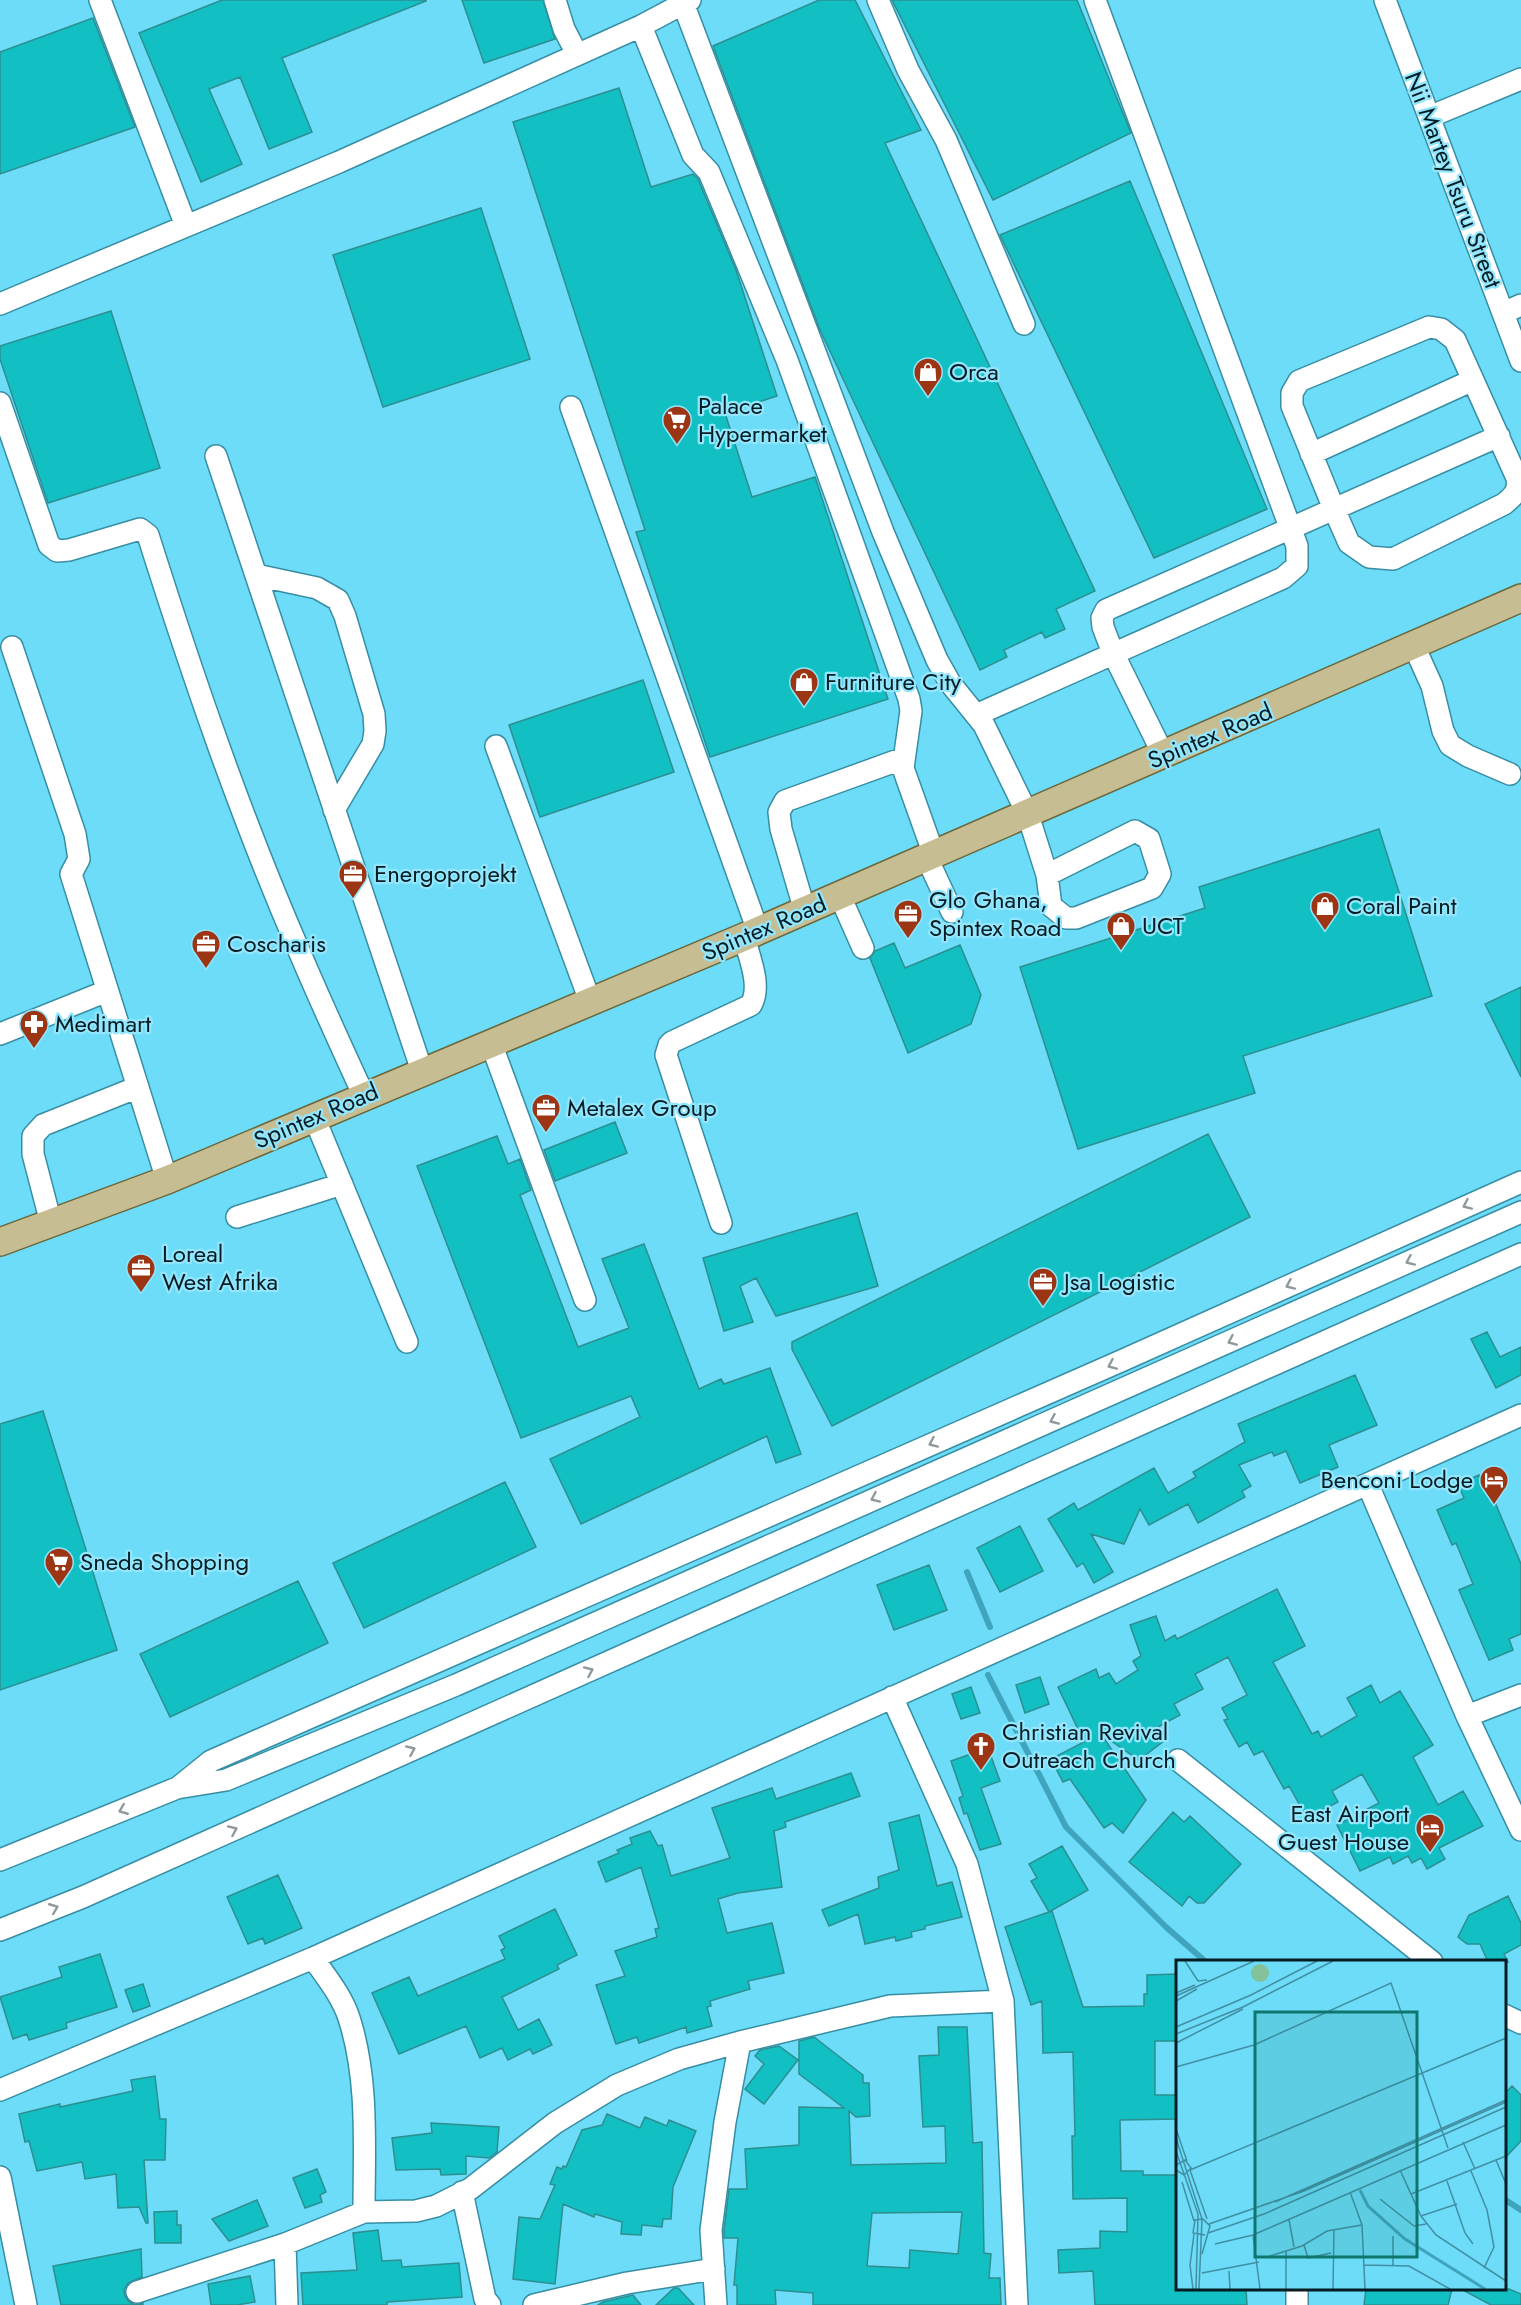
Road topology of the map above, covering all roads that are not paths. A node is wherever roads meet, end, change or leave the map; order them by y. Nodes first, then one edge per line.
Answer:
1 (100, 0) edge
2 (555, 0) edge
3 (878, 0) edge
4 (1095, 0) edge
5 (1385, 0) edge
6 (687, 2) edge
7 (641, 26) junction
8 (577, 54) junction
9 (1521, 79) edge
10 (1429, 117) junction
11 (186, 226) junction
12 (0, 304) edge
13 (1512, 309) edge
14 (1024, 324) dead end
15 (1521, 361) edge
16 (1473, 380) junction
17 (0, 403) edge
18 (572, 408) dead end
19 (1499, 436) junction
20 (1311, 454) junction
21 (216, 456) dead end
22 (1334, 509) junction
23 (1290, 528) junction
24 (256, 575) junction
25 (1521, 598) edge
26 (1414, 646) junction
27 (12, 647) dead end
28 (1113, 653) junction
29 (976, 715) junction
30 (496, 746) dead end
31 (1164, 756) junction
32 (904, 758) junction
33 (1510, 774) dead end
34 (334, 810) junction
35 (1028, 815) junction
36 (931, 857) junction
37 (1047, 875) junction
38 (840, 896) junction
39 (805, 911) junction
40 (952, 912) dead end
41 (751, 934) junction
42 (863, 948) dead end
43 (107, 991) junction
44 (590, 1001) junction
45 (0, 1034) edge
46 (490, 1043) junction
47 (422, 1071) junction
48 (138, 1087) junction
49 (364, 1096) junction
50 (315, 1117) junction
51 (167, 1180) junction
52 (1521, 1182) edge
53 (342, 1184) junction
54 (1521, 1212) edge
55 (237, 1217) dead end
56 (51, 1223) junction
57 (721, 1223) dead end
58 (0, 1242) edge
59 (1521, 1254) edge
60 (585, 1300) dead end
61 (407, 1342) dead end
62 (1521, 1415) edge
63 (1368, 1485) junction
64 (1521, 1695) edge
65 (892, 1697) junction
66 (1467, 1716) junction
67 (1178, 1760) dead end
68 (177, 1788) junction
69 (1521, 1830) edge
70 (0, 1860) edge
71 (0, 1930) edge
72 (313, 1958) junction
73 (1429, 1960) edge
74 (1003, 2001) junction
75 (1506, 2016) edge
76 (1521, 2022) edge
77 (740, 2042) junction
78 (0, 2090) edge
79 (0, 2177) edge
80 (462, 2192) junction
81 (364, 2212) junction
82 (285, 2244) junction
83 (714, 2269) junction
84 (137, 2292) dead end
85 (26, 2305) edge
86 (286, 2305) edge
87 (489, 2305) edge
88 (534, 2305) edge
89 (716, 2305) edge
90 (1017, 2305) edge

1 - 11 street
2 - 8 street
3 - 14 street
4 - 23 street
5 - 10 street, Nii Martey Tsuru Street
6 - 7 street
6 - 29 street
7 - 8 street
7 - 32 street
8 - 11 street
9 - 10 street
10 - 13 street, Nii Martey Tsuru Street
11 - 12 street
13 - 15 street, Nii Martey Tsuru Street
16 - 19 street
16 - 20 street
16 - 20 street
17 - 49 street
18 - 41 street
19 - 22 street
19 - 22 street
20 - 22 street
21 - 24 street
22 - 23 street
23 - 28 street
23 - 28 street
24 - 34 street
24 - 34 street
25 - 26 main road, Spintex Road
26 - 31 main road, Spintex Road
26 - 33 street
27 - 43 street
28 - 29 street
28 - 31 street
29 - 35 street
30 - 44 street
31 - 35 main road, Spintex Road
32 - 36 street
32 - 39 street
34 - 47 street
35 - 36 main road, Spintex Road
35 - 37 street
36 - 38 main road, Spintex Road
36 - 40 street
37 - 37 street
38 - 39 main road, Spintex Road
38 - 42 street
39 - 41 main road, Spintex Road
41 - 44 main road, Spintex Road
41 - 57 street
43 - 45 street
43 - 48 street
44 - 46 main road, Spintex Road
46 - 47 main road, Spintex Road
46 - 60 street
47 - 49 main road, Spintex Road
48 - 51 street
48 - 56 street
49 - 50 main road, Spintex Road
50 - 51 main road, Spintex Road
50 - 53 street
51 - 56 main road, Spintex Road
52 -> 68 street
53 - 55 street
53 - 61 street
54 -> 68 street
56 - 58 main road, Spintex Road
71 -> 59 street
62 - 63 street
63 - 65 street
63 - 66 street
64 - 66 street
65 - 72 street
65 - 74 street
66 - 69 street
67 - 73 street
68 -> 70 street
72 - 78 street
72 - 81 street
74 - 77 street
74 - 90 street
75 - 76 street
77 - 80 street
77 - 83 street
79 - 85 street
80 - 81 street
80 - 87 street
81 - 82 street
82 - 84 street
82 - 86 street
83 - 88 street
83 - 89 street

